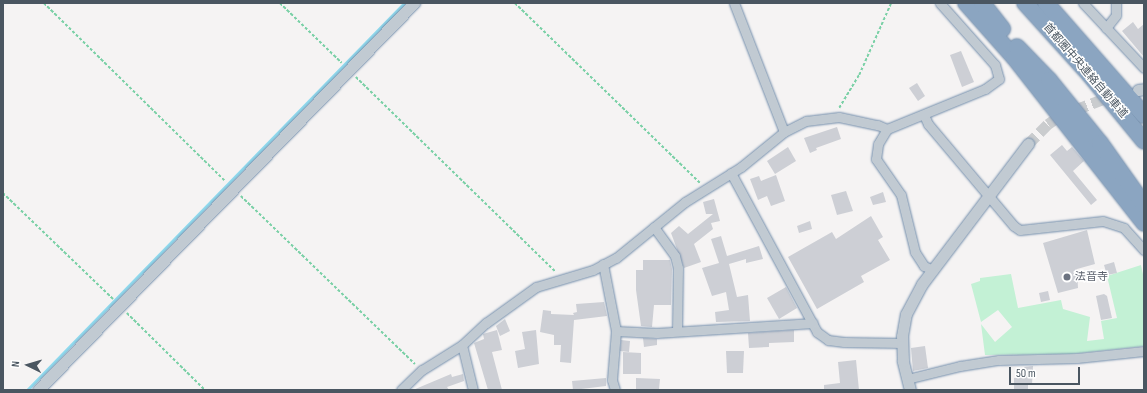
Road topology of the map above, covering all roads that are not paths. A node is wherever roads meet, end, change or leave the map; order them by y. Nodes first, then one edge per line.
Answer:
1 (414, 3) edge
2 (734, 3) edge
3 (940, 3) edge
4 (966, 3) edge
5 (982, 3) edge
6 (1025, 3) edge
7 (1046, 3) edge
8 (1083, 3) edge
9 (1116, 3) edge
10 (1106, 28) junction
11 (1144, 68) edge
12 (924, 115) junction
13 (1144, 115) edge
14 (887, 129) junction
15 (784, 132) junction
16 (1144, 141) edge
17 (1028, 144) tunnel mouth
18 (731, 173) junction
19 (988, 196) junction
20 (1144, 205) edge
21 (1144, 223) edge
22 (654, 227) junction
23 (1144, 250) edge
24 (603, 264) junction
25 (933, 270) junction
26 (813, 323) junction
27 (616, 331) junction
28 (677, 331) junction
29 (902, 343) junction
30 (462, 345) junction
31 (1144, 350) edge
32 (907, 379) junction
33 (38, 390) edge
34 (401, 390) edge
35 (473, 390) edge
36 (615, 390) edge
37 (910, 390) edge

1 - 33 street
2 - 15 street
3 - 12 street
4 - 21 highway
5 - 20 highway
6 - 16 highway, 首都圏中央連絡自動車道
7 - 13 highway, 首都圏中央連絡自動車道
8 - 10 street
9 - 10 street
10 - 11 street
12 - 14 street
12 - 19 street
14 - 15 street
14 - 25 street
15 - 18 street
17 - 19 street
18 - 22 street
18 - 26 street
19 - 23 street
19 - 25 street
22 - 24 street
22 - 28 street
24 - 27 street
24 - 30 street
25 - 29 street
26 - 28 street
26 - 29 street
27 - 28 street
27 - 36 street
29 - 32 street
30 - 34 street
30 - 35 street
31 - 32 street
32 - 37 street

